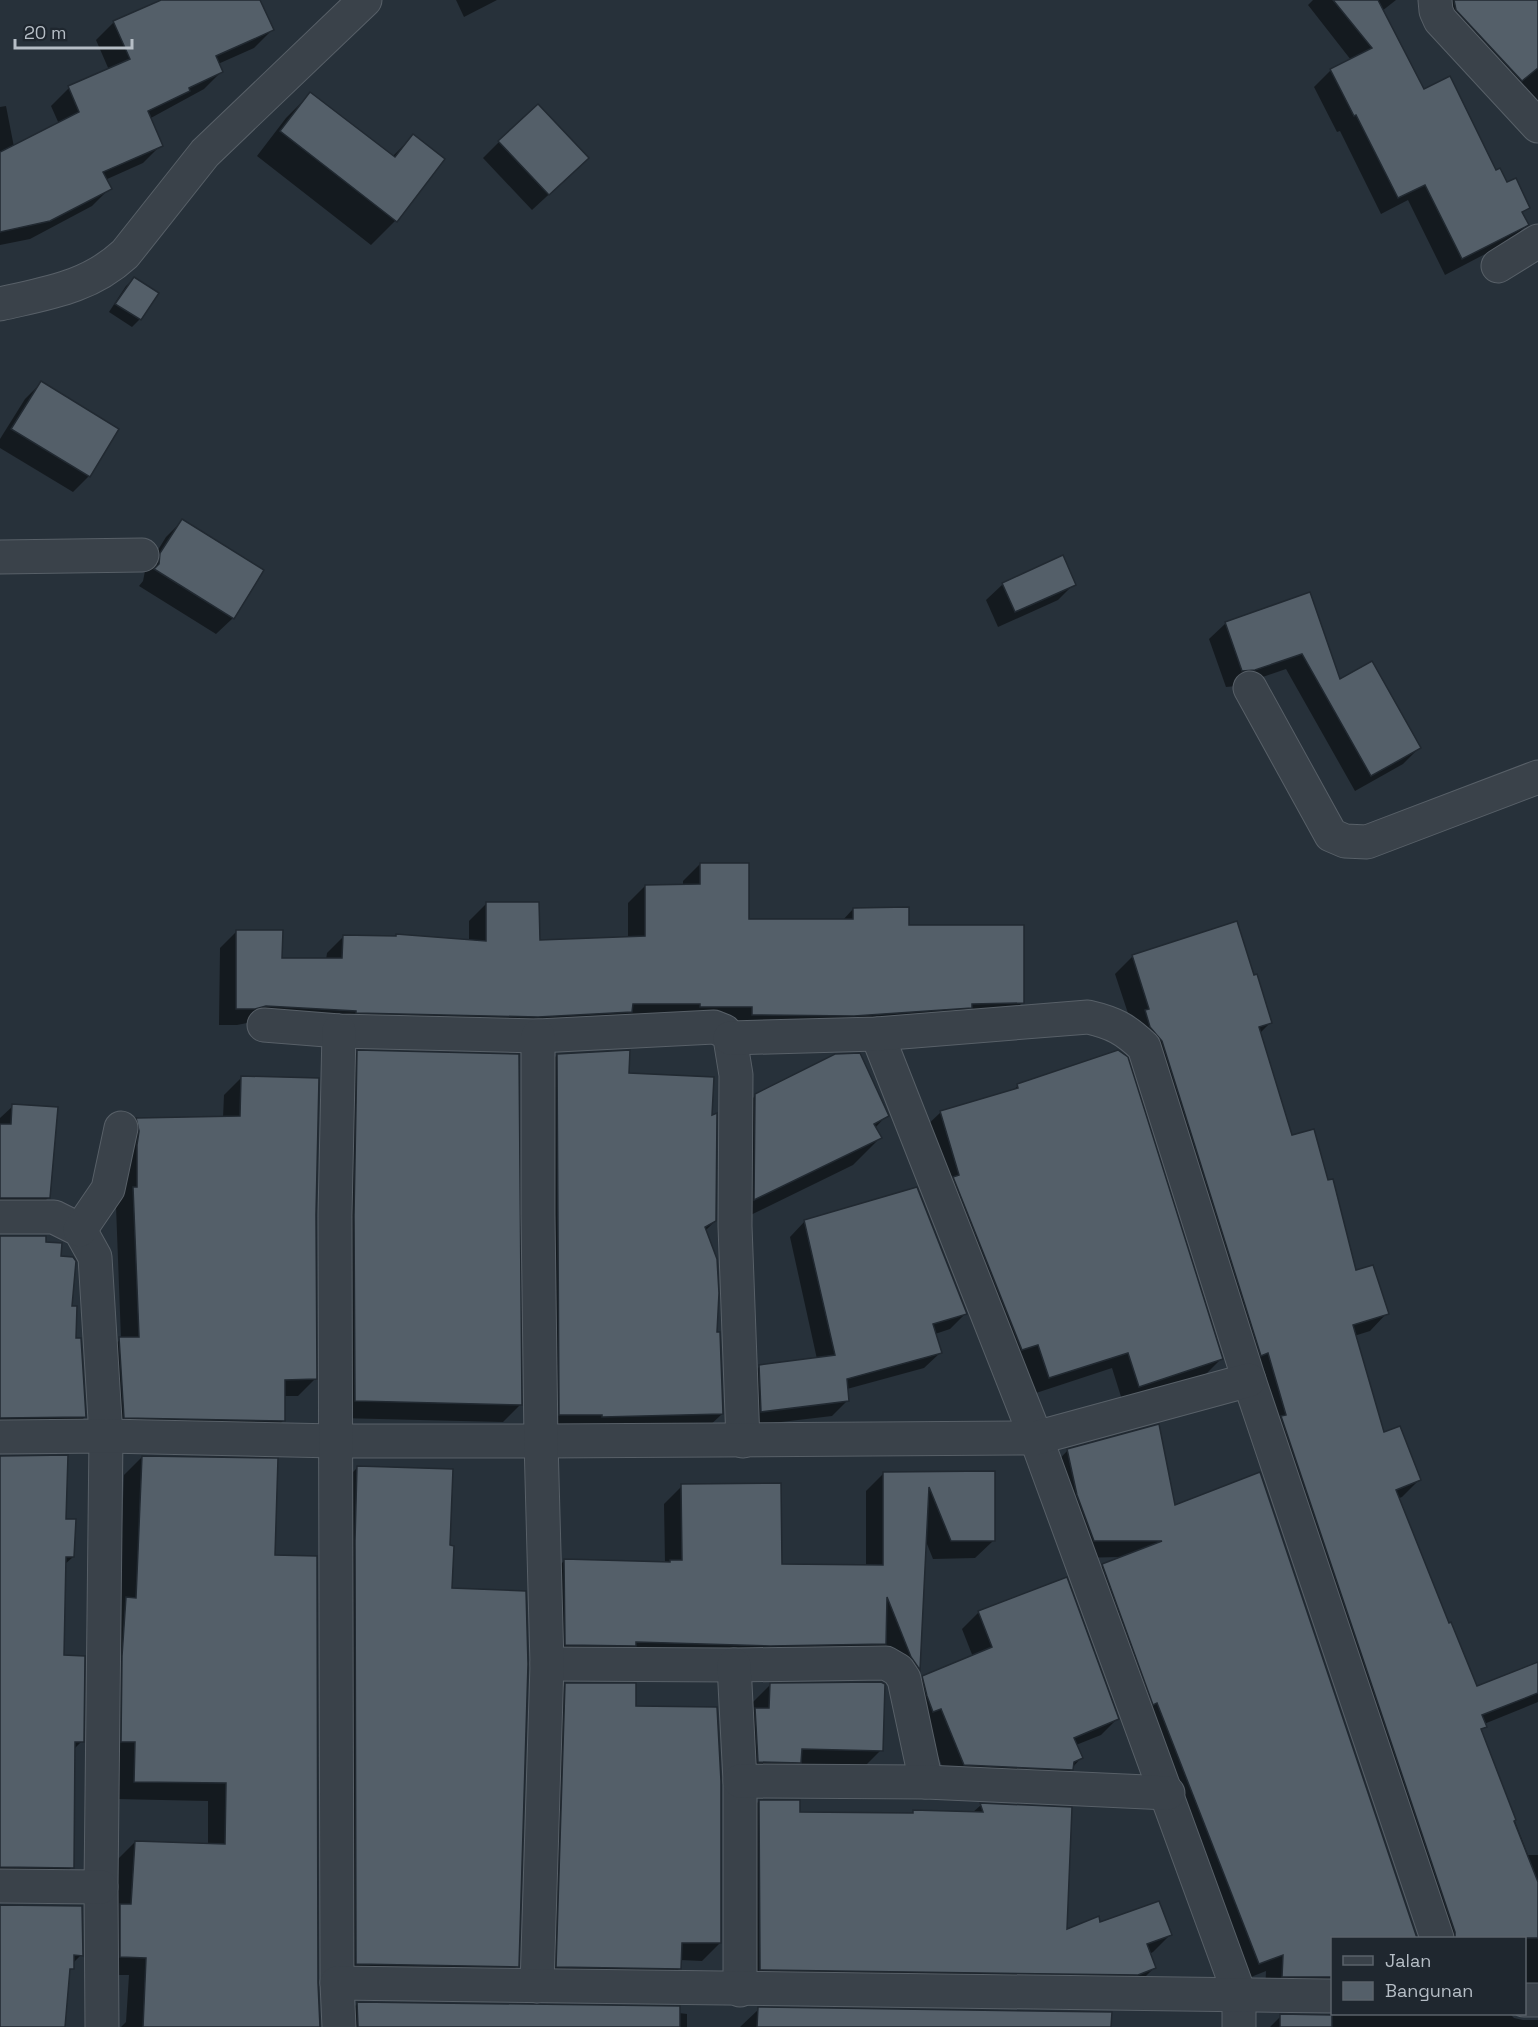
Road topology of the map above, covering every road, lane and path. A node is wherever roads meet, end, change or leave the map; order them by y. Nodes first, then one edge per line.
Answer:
1 (365, 0) edge
2 (1435, 0) edge
3 (1538, 126) edge
4 (1538, 241) edge
5 (1498, 266) dead end
6 (0, 304) edge
7 (142, 555) dead end
8 (0, 557) edge
9 (1250, 688) dead end
10 (1538, 777) edge
11 (264, 1025) dead end
12 (339, 1031) junction
13 (877, 1034) junction
14 (538, 1036) junction
15 (730, 1038) junction
16 (121, 1128) dead end
17 (0, 1217) edge
18 (80, 1230) junction
19 (1249, 1380) junction
20 (106, 1436) junction
21 (0, 1437) edge
22 (1036, 1438) junction
23 (336, 1441) junction
24 (743, 1441) junction
25 (541, 1442) junction
26 (547, 1664) junction
27 (734, 1665) junction
28 (740, 1781) junction
29 (926, 1782) junction
30 (1168, 1793) junction
31 (0, 1886) edge
32 (101, 1887) junction
33 (1437, 1937) edge
34 (337, 1983) junction
35 (537, 1986) junction
36 (740, 1990) junction
37 (1239, 1994) junction
38 (1331, 1996) edge
39 (102, 2027) edge
40 (339, 2027) edge
41 (1239, 2027) edge

1 - 6 street
2 - 3 street
4 - 5 street
7 - 8 street
9 - 10 street
11 - 12 street
12 - 14 street
12 - 23 street
13 - 15 street
13 - 19 street
13 - 22 street
14 - 15 street
14 - 25 street
15 - 24 street
16 - 18 street
17 - 18 street
18 - 20 street
19 - 22 street
19 - 33 street
20 - 21 street
20 - 23 street
20 - 32 street
22 - 24 street
22 - 30 street
23 - 25 street
23 - 34 street
24 - 25 street
25 - 26 street
26 - 27 street
26 - 35 street
27 - 28 street
27 - 29 street
28 - 29 street
28 - 36 street
29 - 30 street
30 - 37 street
31 - 32 street
32 - 39 street
34 - 35 street
34 - 40 street
35 - 36 street
36 - 37 street
37 - 38 street
37 - 41 street

